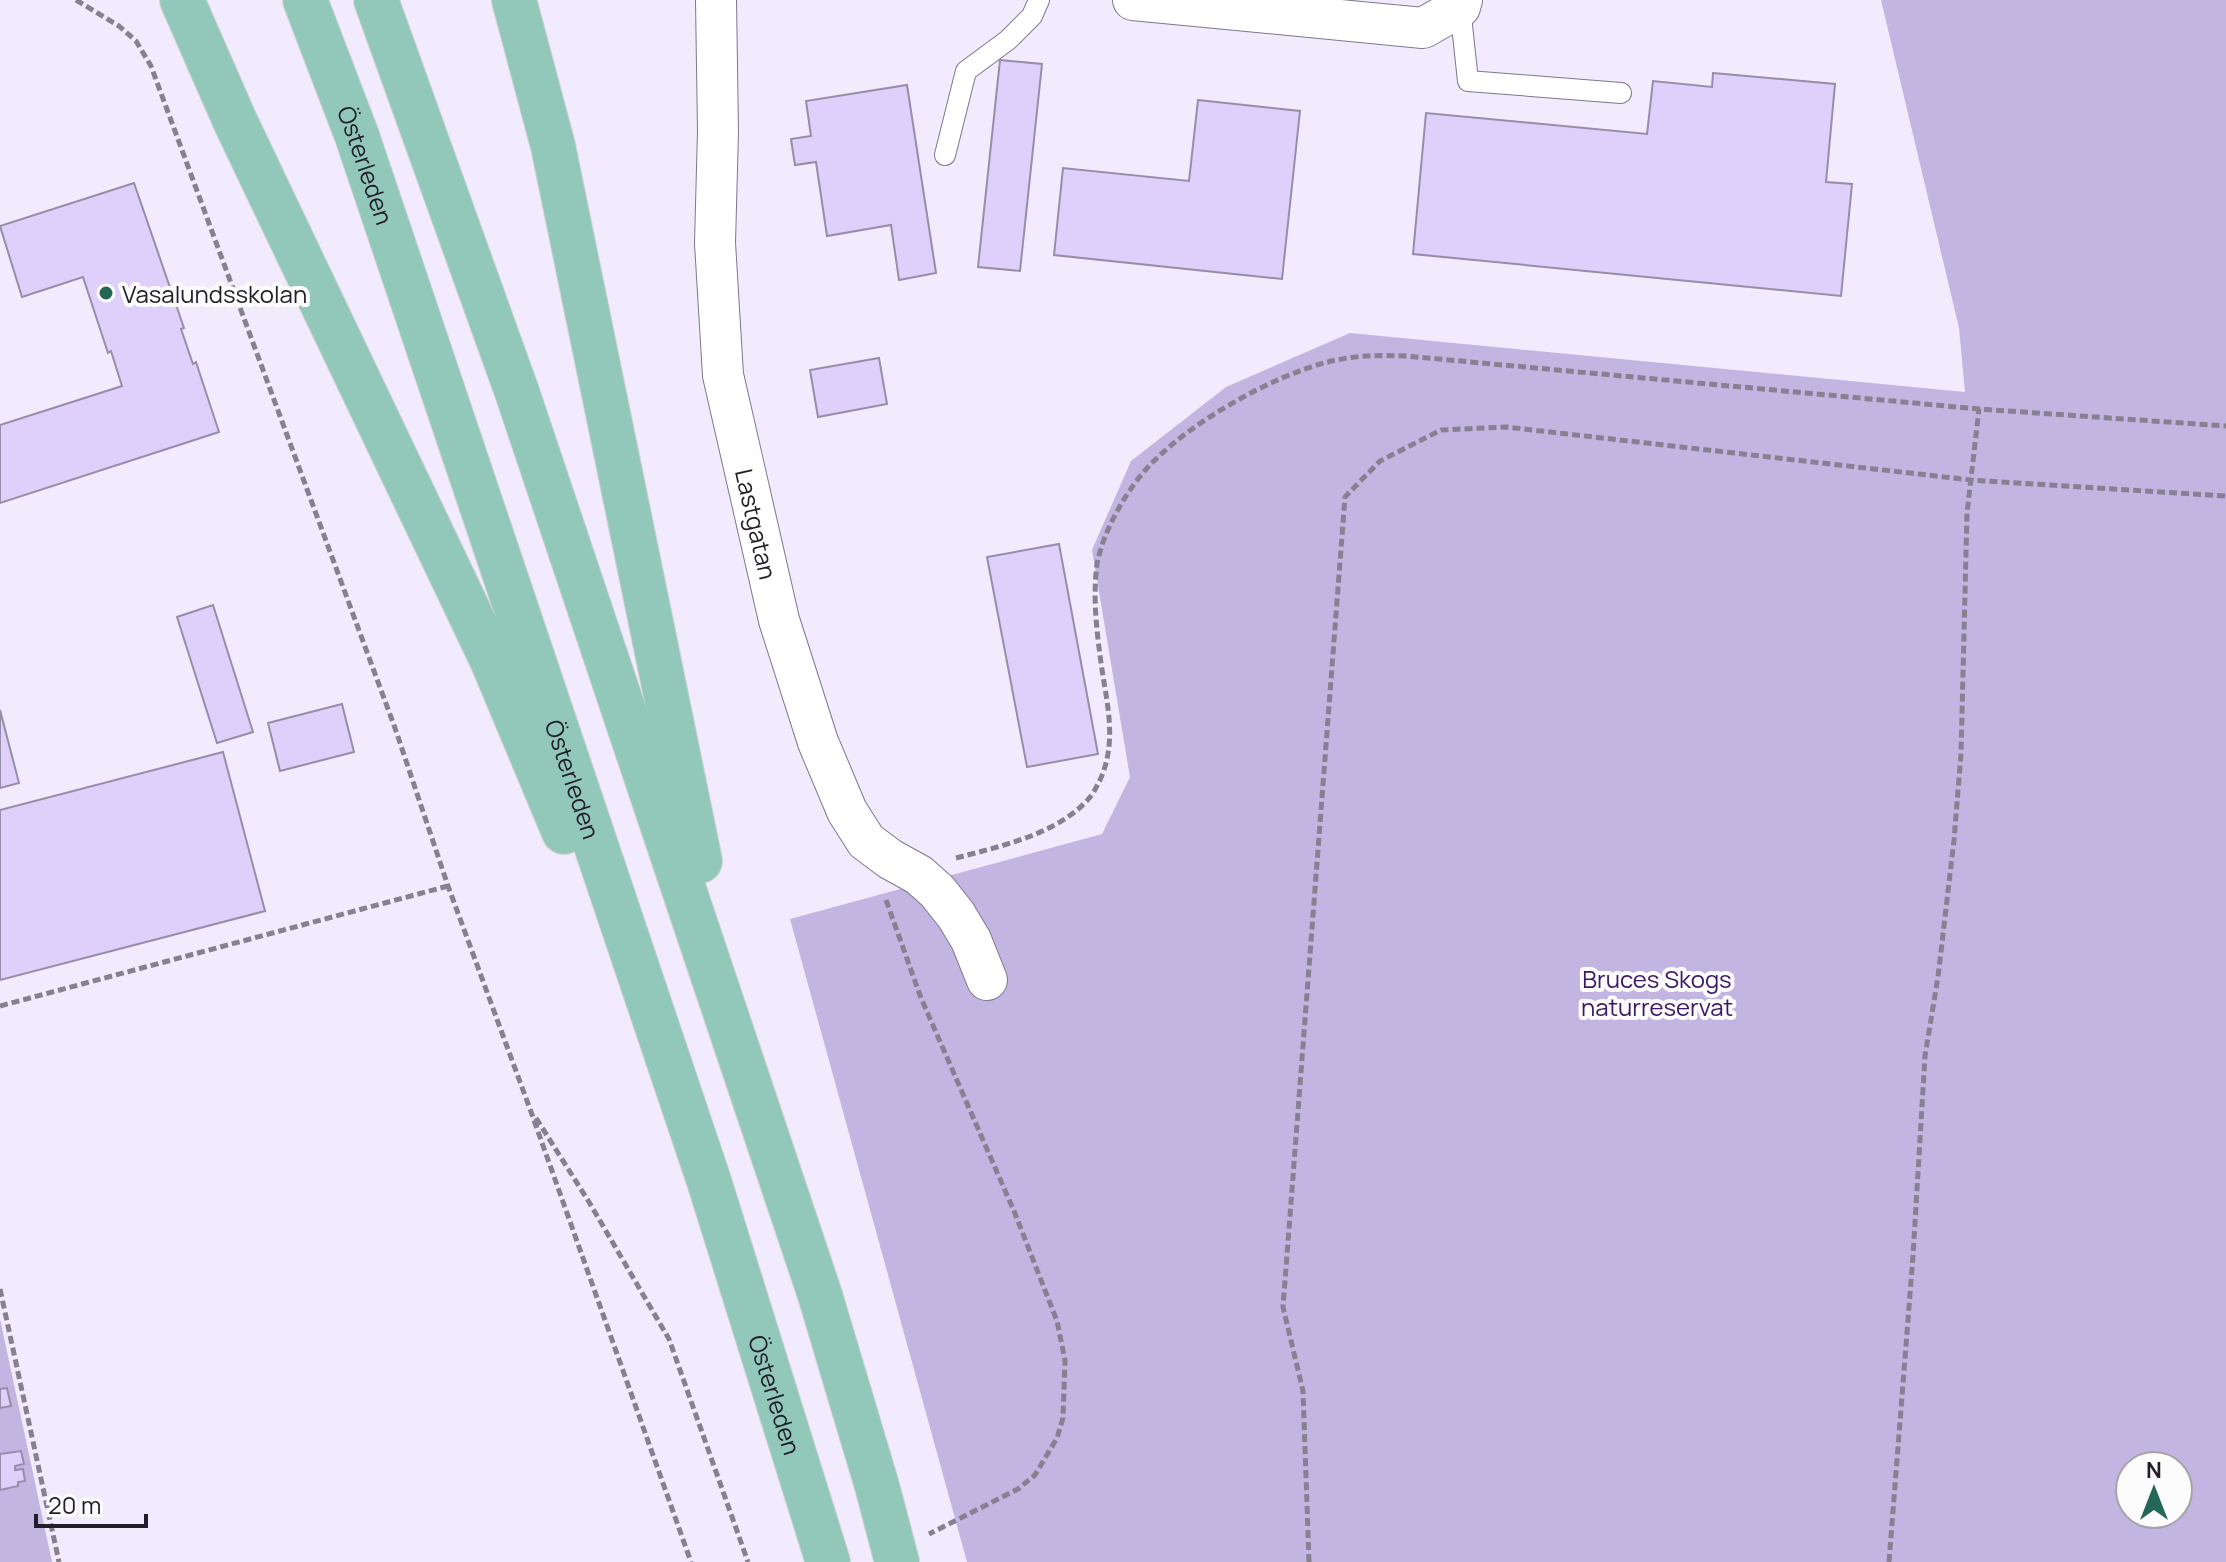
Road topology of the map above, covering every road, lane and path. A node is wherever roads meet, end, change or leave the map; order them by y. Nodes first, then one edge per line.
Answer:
1 (76, 0) edge
2 (182, 0) edge
3 (305, 0) edge
4 (376, 0) edge
5 (514, 0) edge
6 (716, 0) edge
7 (1039, 0) edge
8 (1133, 0) edge
9 (1461, 3) edge
10 (1621, 93) dead end
11 (945, 155) dead end
12 (1979, 409) junction
13 (2226, 426) edge
14 (1971, 480) junction
15 (2226, 496) edge
16 (866, 841) junction
17 (910, 870) junction
18 (448, 886) junction
19 (987, 980) dead end
20 (0, 1006) edge
21 (736, 1044) junction
22 (530, 1109) junction
23 (709, 1181) junction
24 (0, 1289) edge
25 (913, 1548) edge
26 (59, 1562) edge
27 (691, 1562) edge
28 (748, 1562) edge
29 (828, 1562) edge
30 (1309, 1562) edge
31 (1889, 1562) edge

1 - 18 path
2 - 23 main road
3 - 23 main road, Österleden
4 - 21 main road
5 - 21 main road
6 - 16 street, Lastgatan
7 - 11 lane
8 - 9 street
9 - 10 lane
12 - 13 path
12 - 14 path
12 - 17 path
14 - 15 path
14 - 30 path
14 - 31 path
16 - 17 street, Lastgatan
16 - 25 path
17 - 19 street, Lastgatan
18 - 20 path
18 - 22 path
21 - 25 main road
22 - 27 path
22 - 28 path
23 - 29 main road, Österleden
24 - 26 path

